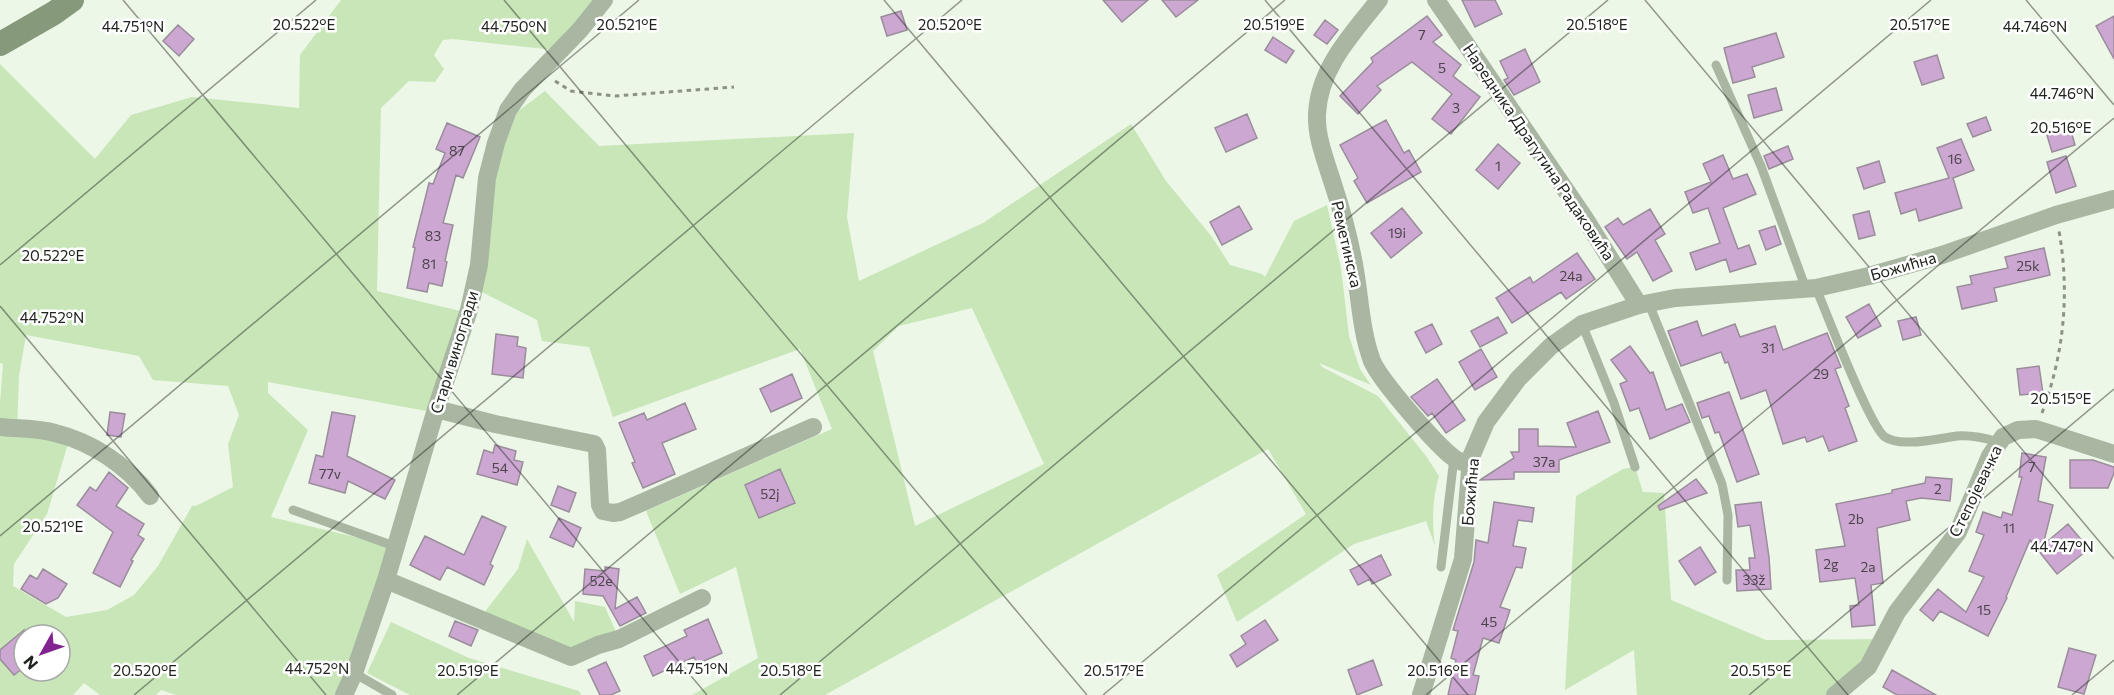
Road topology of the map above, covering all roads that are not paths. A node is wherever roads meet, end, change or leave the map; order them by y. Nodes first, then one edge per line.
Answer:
1 (72, 0) edge
2 (604, 0) edge
3 (1379, 0) edge
4 (1436, 0) edge
5 (0, 44) edge
6 (1716, 65) dead end
7 (2114, 199) edge
8 (1811, 288) junction
9 (1644, 304) junction
10 (1582, 324) junction
11 (436, 409) junction
12 (0, 427) edge
13 (813, 427) dead end
14 (1998, 441) junction
15 (2114, 454) edge
16 (1463, 461) junction
17 (1635, 467) dead end
18 (150, 496) dead end
19 (293, 510) dead end
20 (397, 547) junction
21 (1441, 567) dead end
22 (386, 580) junction
23 (1727, 580) dead end
24 (702, 598) dead end
25 (354, 673) junction
26 (344, 695) edge
27 (392, 695) edge
28 (1421, 695) edge
29 (1835, 695) edge

1 - 5 street
2 - 11 street, Стари виногради
3 - 16 street, Реметинска
4 - 9 street, Наредника Драгутина Радаковића
6 - 8 lane
7 - 8 street, Божићна
8 - 9 street, Божићна
8 - 14 lane
9 - 10 street, Божићна
9 - 23 lane
10 - 16 street, Божићна
10 - 17 lane
11 - 13 street
11 - 20 street, Стари виногради
12 - 18 street
14 - 15 street, Степојевачка
14 - 29 street, Степојевачка
16 - 21 lane
16 - 28 street, Божићна
19 - 20 lane
20 - 22 street, Стари виногради
22 - 24 street
22 - 25 street, Стари виногради
25 - 26 street, Стари виногради
25 - 27 lane

